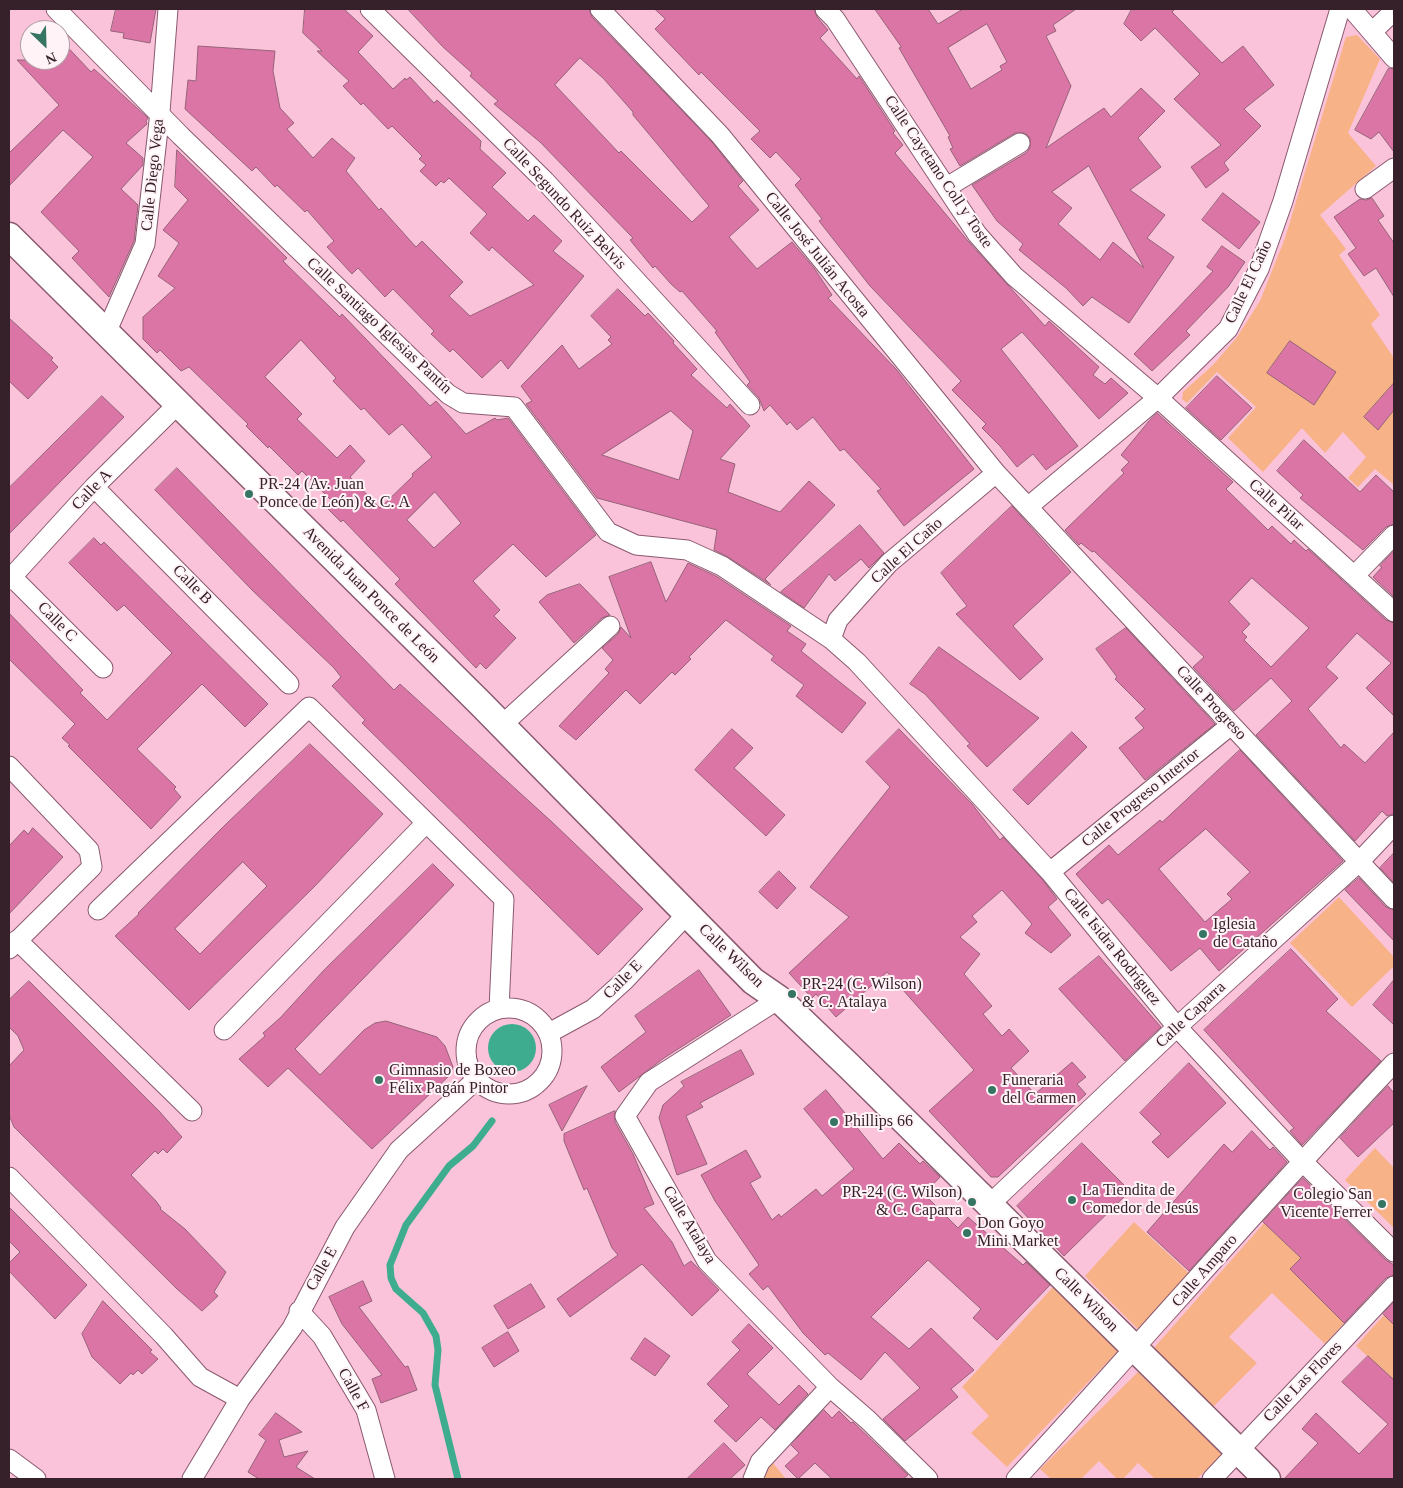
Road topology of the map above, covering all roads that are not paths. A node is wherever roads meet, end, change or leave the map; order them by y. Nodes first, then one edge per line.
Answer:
1 (56, 9) edge
2 (168, 9) edge
3 (372, 9) edge
4 (600, 9) edge
5 (825, 9) edge
6 (1340, 9) edge
7 (1352, 9) edge
8 (1394, 11) edge
9 (1372, 32) junction
10 (1394, 58) edge
11 (160, 112) junction
12 (1020, 143) dead end
13 (1394, 168) edge
14 (947, 187) junction
15 (1365, 189) dead end
16 (9, 236) edge
17 (106, 333) junction
18 (1158, 398) junction
19 (178, 404) junction
20 (750, 405) dead end
21 (996, 473) junction
22 (94, 486) junction
23 (1029, 506) junction
24 (1394, 535) edge
25 (1354, 576) junction
26 (10, 578) edge
27 (1394, 612) edge
28 (610, 626) dead end
29 (832, 639) junction
30 (103, 668) dead end
31 (289, 684) dead end
32 (502, 725) junction
33 (1231, 725) junction
34 (9, 766) edge
35 (425, 824) junction
36 (1394, 825) edge
37 (1359, 862) junction
38 (1050, 872) junction
39 (1394, 899) edge
40 (98, 910) dead end
41 (687, 914) junction
42 (13, 945) edge
43 (779, 999) junction
44 (498, 1009) junction
45 (1177, 1028) junction
46 (224, 1030) dead end
47 (549, 1033) junction
48 (1394, 1064) edge
49 (477, 1079) junction
50 (192, 1111) dead end
51 (1302, 1161) junction
52 (9, 1177) edge
53 (989, 1205) junction
54 (1394, 1252) edge
55 (1394, 1286) edge
56 (299, 1311) junction
57 (1135, 1349) junction
58 (830, 1387) junction
59 (240, 1399) junction
60 (1238, 1451) junction
61 (9, 1459) edge
62 (36, 1479) edge
63 (192, 1479) edge
64 (385, 1479) edge
65 (754, 1479) edge
66 (928, 1479) edge
67 (1016, 1479) edge
68 (1212, 1479) edge
69 (1267, 1479) edge

1 - 11 street, Calle Santiago Iglesias Pantín
2 - 11 street, Calle Diego Vega
3 - 20 street, Calle Segundo Ruiz Belvis
4 - 21 street, Calle José Julián Acosta
5 - 14 street, Calle Cayetano Coll y Toste
6 - 18 street, Calle El Caño
7 - 9 street
8 - 9 street
9 - 10 street
11 - 17 street, Calle Diego Vega
11 - 29 street, Calle Santiago Iglesias Pantín
12 - 14 street
13 - 15 street
14 - 18 street, Calle Cayetano Coll y Toste
16 - 17 main road, Avenida Juan Ponce de León
17 - 19 main road, Avenida Juan Ponce de León
18 - 23 street, Calle El Caño
18 - 25 street, Calle Pilar
19 - 22 street, Calle A
19 - 32 main road, Avenida Juan Ponce de León
21 - 23 street, Calle José Julián Acosta
21 - 29 street, Calle El Caño
22 - 26 street, Calle A
22 - 31 street, Calle B
23 - 33 street, Calle Progreso
24 - 25 street
25 - 27 street, Calle Pilar
26 - 30 street, Calle C
28 - 32 street
29 - 38 street, Calle Isidra Rodríguez
32 - 41 main road, Avenida Juan Ponce de León
33 - 37 street, Calle Progreso
33 - 38 street, Calle Progreso Interior
34 - 42 street
35 - 40 street
35 - 44 street
35 - 46 street
36 - 37 street, Calle Caparra
37 - 39 street, Calle Progreso
37 - 45 street, Calle Caparra
38 - 45 street, Calle Isidra Rodríguez
41 - 43 main road, Calle Wilson
41 - 47 street, Calle E
42 - 50 street
43 - 53 main road, Calle Wilson
43 - 58 street, Calle Atalaya
44 - 47 street
44 - 49 street
45 - 51 street, Calle Isidra Rodríguez
45 - 53 street, Calle Caparra
47 - 49 street
48 - 51 street, Calle Amparo
49 - 56 street, Calle E
51 - 54 street, Calle Isidra Rodríguez
51 - 57 street, Calle Amparo
52 - 59 street
53 - 57 main road, Calle Wilson
55 - 60 street, Calle Las Flores
56 - 59 street, Calle E
56 - 64 street, Calle F
57 - 60 main road, Calle Wilson
57 - 67 street, Calle Amparo
58 - 65 street
58 - 66 street, Calle Atalaya
59 - 63 street, Calle E
60 - 68 street, Calle Las Flores
60 - 69 main road, Calle Wilson
61 - 62 street

